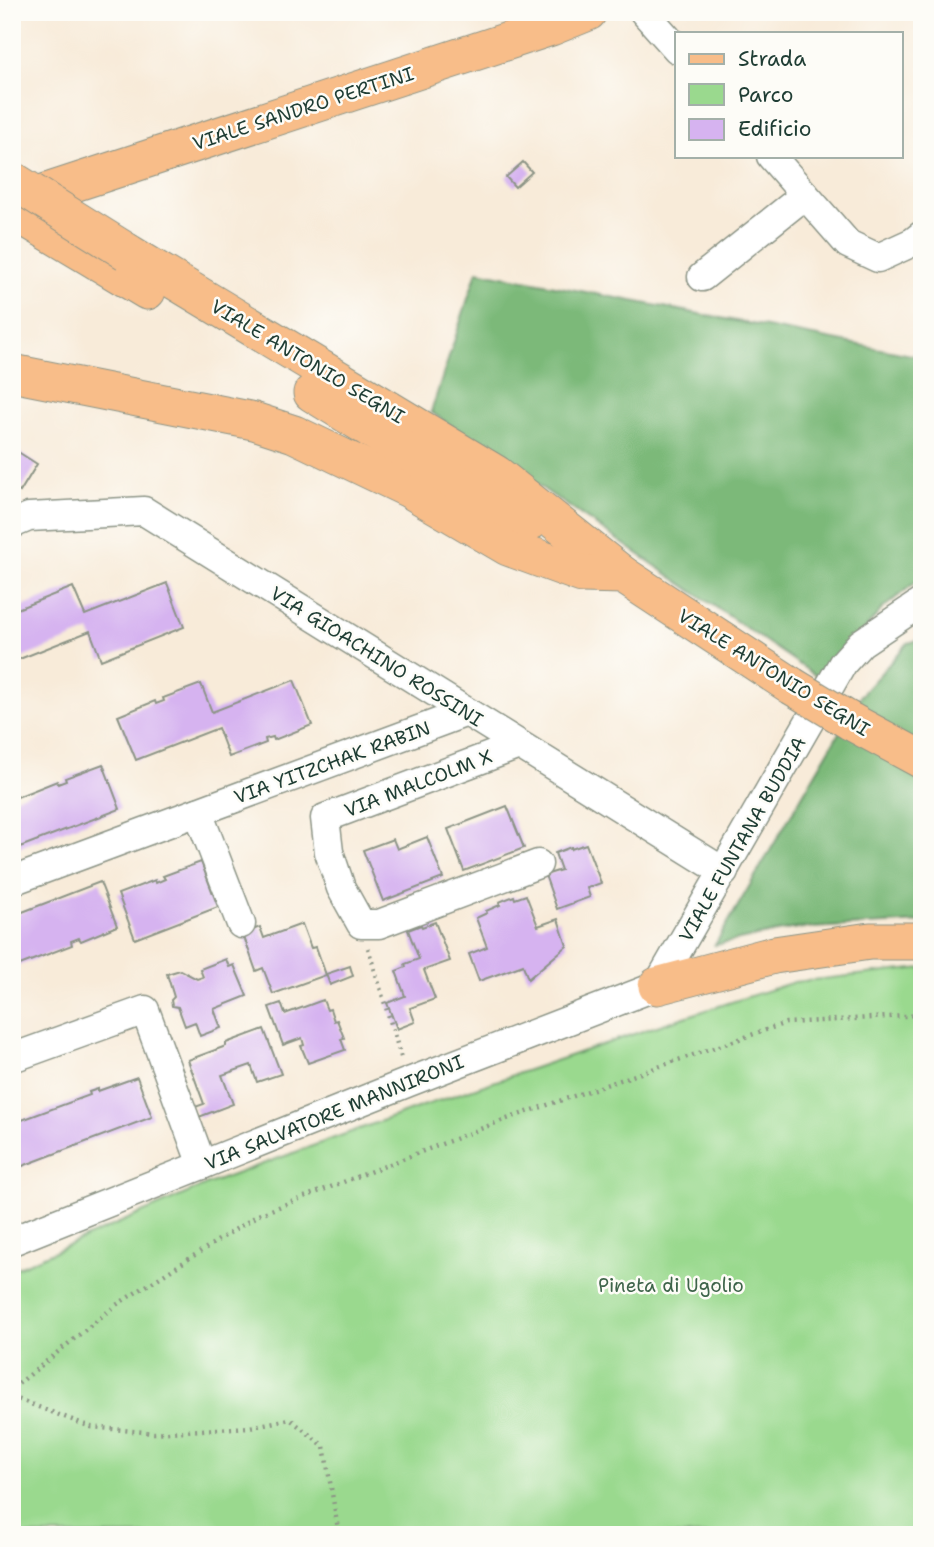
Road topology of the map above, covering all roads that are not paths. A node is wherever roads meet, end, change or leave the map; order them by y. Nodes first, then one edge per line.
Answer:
1 (588, 12) edge
2 (644, 12) edge
3 (675, 47) edge
4 (773, 158) edge
5 (805, 195) junction
6 (14, 199) edge
7 (922, 235) edge
8 (702, 277) dead end
9 (12, 373) edge
10 (12, 524) edge
11 (610, 564) junction
12 (920, 605) edge
13 (467, 712) junction
14 (519, 745) junction
15 (922, 760) edge
16 (198, 812) junction
17 (538, 864) dead end
18 (723, 872) junction
19 (12, 881) edge
20 (241, 924) dead end
21 (922, 941) edge
22 (657, 986) junction
23 (12, 1058) edge
24 (202, 1165) junction
25 (12, 1241) edge

1 - 6 main road, VIALE SANDRO PERTINI
2 - 3 street
4 - 5 street
5 - 7 street
5 - 8 street
6 - 11 main road, VIALE ANTONIO SEGNI, bridge
9 - 11 main road
10 - 13 street, VIA GIOACHINO ROSSINI
11 - 15 main road, VIALE ANTONIO SEGNI, bridge
12 - 18 street, VIALE FUNTANA BUDDIA
13 - 14 street, VIA GIOACHINO ROSSINI
13 - 16 street, VIA YITZCHAK RABIN
14 - 17 street, VIA MALCOLM X
14 - 18 street, VIA GIOACHINO ROSSINI
16 - 19 street, VIA YITZCHAK RABIN
16 - 20 street
18 - 22 street, VIALE FUNTANA BUDDIA
21 - 22 main road
22 - 24 street, VIA SALVATORE MANNIRONI
23 - 24 street
24 - 25 street, VIA SALVATORE MANNIRONI

